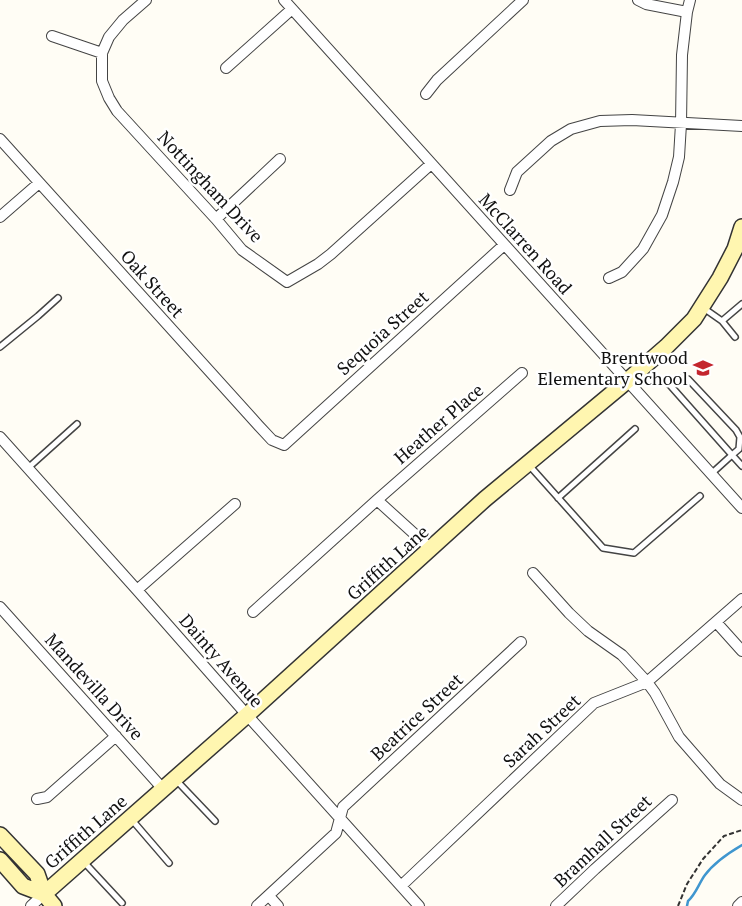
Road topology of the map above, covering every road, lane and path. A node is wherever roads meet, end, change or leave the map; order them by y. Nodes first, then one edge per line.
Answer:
1 (146, 0) edge
2 (284, 0) edge
3 (523, 0) edge
4 (638, 0) edge
5 (690, 0) edge
6 (292, 9) junction
7 (686, 12) junction
8 (52, 36) dead end
9 (102, 53) junction
10 (226, 68) dead end
11 (426, 94) dead end
12 (681, 124) junction
13 (742, 126) edge
14 (0, 139) edge
15 (280, 159) dead end
16 (431, 164) junction
17 (39, 183) junction
18 (510, 190) dead end
19 (0, 217) edge
20 (216, 219) junction
21 (741, 234) edge
22 (504, 245) junction
23 (610, 278) dead end
24 (58, 298) dead end
25 (742, 304) edge
26 (702, 307) junction
27 (722, 322) junction
28 (735, 337) dead end
29 (0, 347) edge
30 (522, 373) dead end
31 (627, 381) junction
32 (77, 424) dead end
33 (635, 429) dead end
34 (0, 437) edge
35 (284, 445) joint
36 (732, 455) junction
37 (528, 464) junction
38 (742, 466) edge
39 (28, 468) junction
40 (711, 474) junction
41 (700, 496) dead end
42 (558, 498) junction
43 (377, 500) junction
44 (234, 504) dead end
45 (742, 508) edge
46 (430, 549) junction
47 (533, 573) dead end
48 (137, 590) junction
49 (742, 599) edge
50 (0, 608) edge
51 (253, 612) dead end
52 (716, 622) junction
53 (521, 642) dead end
54 (742, 651) edge
55 (647, 682) junction
56 (247, 715) junction
57 (116, 736) junction
58 (175, 778) junction
59 (163, 789) junction
60 (37, 799) dead end
61 (672, 800) dead end
62 (742, 800) edge
63 (130, 818) junction
64 (341, 819) junction
65 (214, 822) dead end
66 (742, 830) edge
67 (0, 835) edge
68 (0, 860) edge
69 (82, 860) junction
70 (169, 863) dead end
71 (401, 886) junction
72 (44, 894) junction
73 (269, 896) junction
74 (742, 902) edge
75 (122, 903) dead end
76 (31, 906) edge
77 (54, 906) edge
78 (257, 906) edge
79 (278, 906) edge
80 (419, 906) edge
81 (556, 906) edge
82 (678, 906) edge
83 (738, 906) edge

1 - 9 street, Nottingham Drive
2 - 6 street, McClarren Road
3 - 11 street
4 - 7 street
5 - 7 street
6 - 10 street
6 - 16 street, McClarren Road
7 - 12 street
8 - 9 street
9 - 20 street, Nottingham Drive
12 - 13 street
12 - 18 street
12 - 23 street
14 - 17 street, Oak Street
15 - 20 street
16 - 20 street, Nottingham Drive
16 - 22 street, McClarren Road
17 - 19 street
17 - 35 street, Oak Street
21 - 26 street, Griffith Lane
22 - 31 street, McClarren Road
22 - 35 street, Sequoia Street
24 - 29 lane
25 - 27 lane
26 - 27 lane
26 - 31 street, Griffith Lane
27 - 28 lane
30 - 43 street, Heather Place
31 - 37 street, Griffith Lane
31 - 40 street, McClarren Road
32 - 39 lane
33 - 42 lane
34 - 39 street, Dainty Avenue
36 - 36 lane
36 - 38 lane
36 - 40 lane
37 - 42 lane
37 - 46 street, Griffith Lane
39 - 48 street, Dainty Avenue
40 - 45 street, McClarren Road
41 - 42 lane
43 - 46 street
43 - 51 street, Heather Place
44 - 48 street
46 - 56 street, Griffith Lane
47 - 55 street
48 - 56 street, Dainty Avenue
49 - 52 street, Sarah Street
50 - 57 street, Mandevilla Drive
52 - 54 street
52 - 55 street, Sarah Street
53 - 64 street, Beatrice Street
55 - 62 street
55 - 71 street, Sarah Street
56 - 58 street, Griffith Lane
56 - 64 street, Dainty Avenue
57 - 59 street, Mandevilla Drive
57 - 60 street
58 - 59 street, Griffith Lane
58 - 65 lane
59 - 63 street, Griffith Lane
61 - 81 street, Bramhall Street
63 - 69 street, Griffith Lane
63 - 70 lane
64 - 71 street, Dainty Avenue
64 - 73 street, Beatrice Street
66 - 82 path
67 - 72 street
68 - 72 street
69 - 72 street, Griffith Lane
69 - 75 lane
71 - 80 street, Dainty Avenue
72 - 76 street, Griffith Lane
72 - 77 street
73 - 78 street, Beatrice Street
73 - 79 street
74 - 83 street

